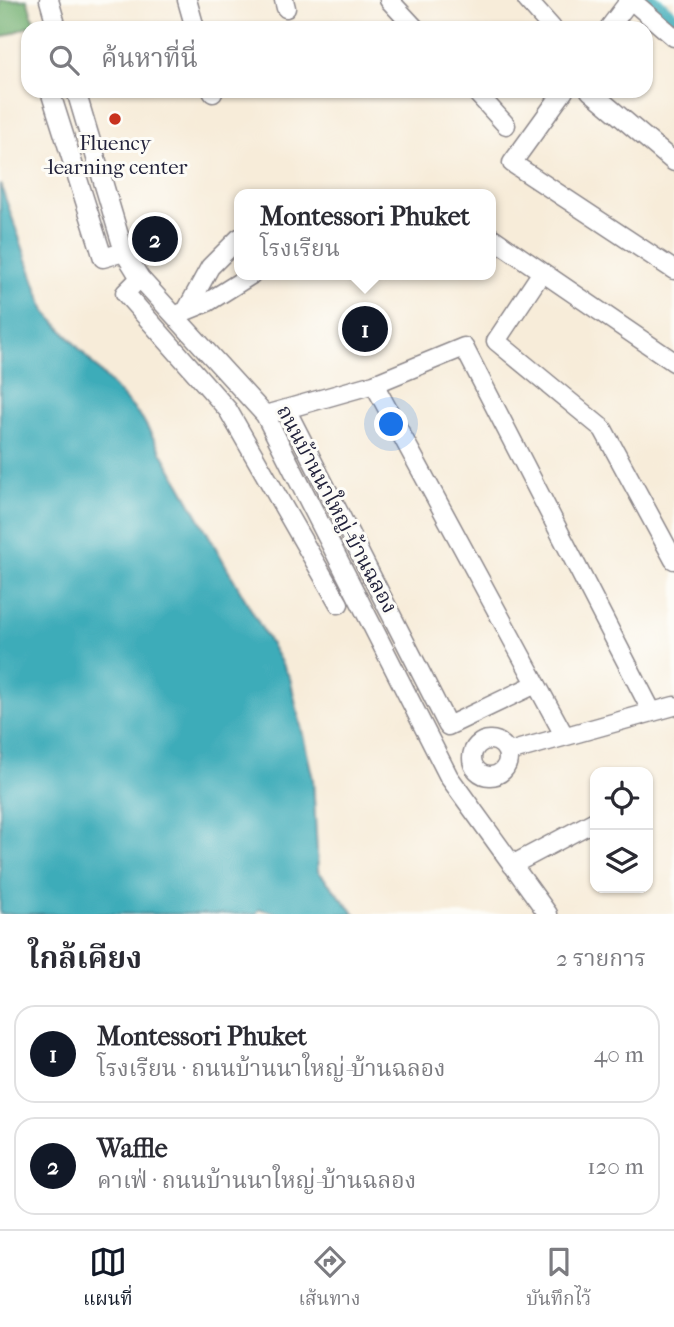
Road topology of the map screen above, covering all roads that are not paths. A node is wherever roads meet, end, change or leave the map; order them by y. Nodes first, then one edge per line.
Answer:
1 (49, 0) edge
2 (187, 0) edge
3 (389, 0) edge
4 (527, 0) edge
5 (630, 0) edge
6 (55, 21) edge
7 (193, 21) edge
8 (408, 21) edge
9 (546, 21) edge
10 (615, 21) edge
11 (674, 37) edge
12 (52, 98) edge
13 (78, 98) edge
14 (481, 98) edge
15 (559, 98) edge
16 (598, 98) edge
17 (506, 125) dead end
18 (674, 162) edge
19 (496, 240) edge
20 (234, 243) edge
21 (124, 252) junction
22 (674, 270) edge
23 (541, 272) junction
24 (140, 278) junction
25 (242, 280) edge
26 (181, 314) junction
27 (674, 362) edge
28 (374, 384) junction
29 (286, 409) junction
30 (265, 415) junction
31 (674, 560) edge
32 (339, 604) dead end
33 (536, 684) junction
34 (674, 706) edge
35 (652, 712) junction
36 (564, 735) junction
37 (509, 752) junction
38 (472, 766) junction
39 (449, 777) junction
40 (590, 824) edge
41 (512, 865) junction
42 (548, 914) edge

1 - 6 street
2 - 7 street
3 - 8 street
4 - 9 street
5 - 10 street
5 - 11 street
12 - 21 street
13 - 21 street, ถนนบ้านนาใหญ่-บ้านฉลอง
14 - 17 street
15 - 22 street
16 - 18 street
19 - 23 street
20 - 26 street
21 - 24 street, ถนนบ้านนาใหญ่-บ้านฉลอง
23 - 27 street
23 - 31 street
24 - 26 street, ถนนบ้านนาใหญ่-บ้านฉลอง
24 - 32 street
25 - 26 street
26 - 30 street, ถนนบ้านนาใหญ่-บ้านฉลอง
28 - 29 street
28 - 33 street
28 - 35 street
29 - 30 street
29 - 33 street
30 - 39 street, ถนนบ้านนาใหญ่-บ้านฉลอง
33 - 36 street
34 - 35 street
35 - 36 street
36 - 37 street
37 - 38 street
37 - 38 street
38 - 39 street
39 - 41 street, ถนนบ้านนาใหญ่-บ้านฉลอง
40 - 41 street
41 - 42 street, ถนนบ้านนาใหญ่-บ้านฉลอง

